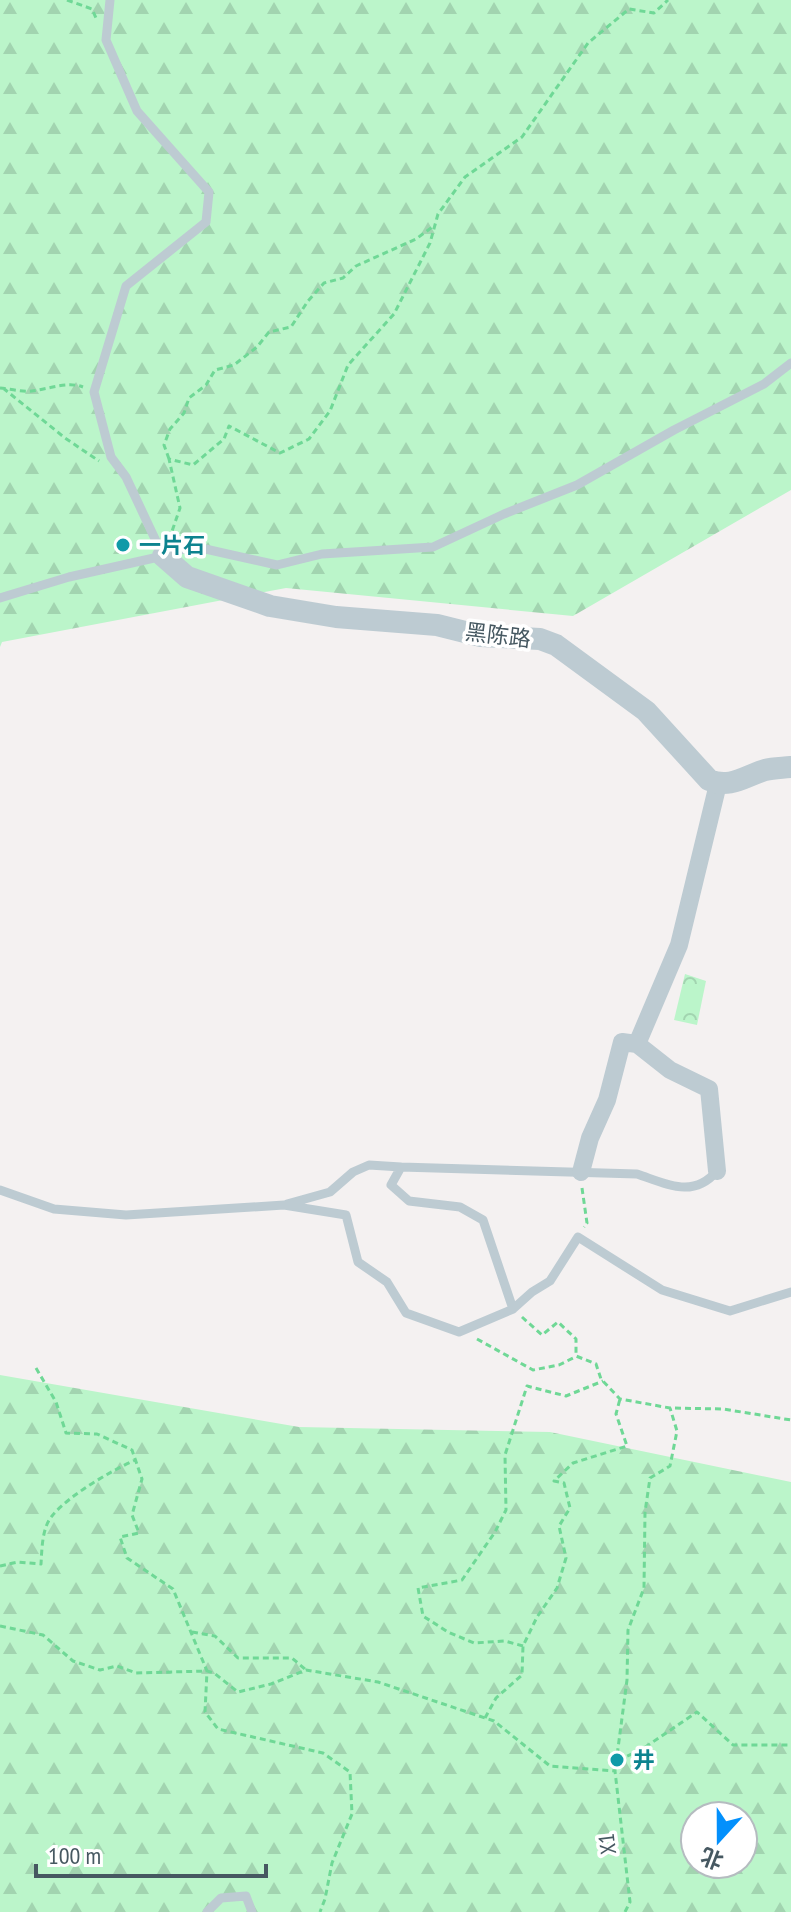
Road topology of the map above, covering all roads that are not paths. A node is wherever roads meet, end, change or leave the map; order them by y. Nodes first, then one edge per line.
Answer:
1 (110, 0) edge
2 (791, 363) edge
3 (163, 556) junction
4 (0, 598) edge
5 (791, 767) edge
6 (718, 784) junction
7 (637, 1044) junction
8 (401, 1167) junction
9 (717, 1171) joint
10 (581, 1172) junction
11 (0, 1190) edge
12 (284, 1205) junction
13 (791, 1292) edge
14 (513, 1309) junction
15 (207, 1912) edge
16 (252, 1912) edge

1 - 3 lane
2 - 3 lane
3 - 4 lane
3 - 6 street, 黑陈路
5 - 6 street
6 - 7 street
7 - 9 street
7 - 10 street
8 - 10 lane
8 - 12 lane
8 - 14 lane
9 - 10 lane
11 - 12 lane
12 - 14 lane
13 - 14 lane
15 - 16 lane

